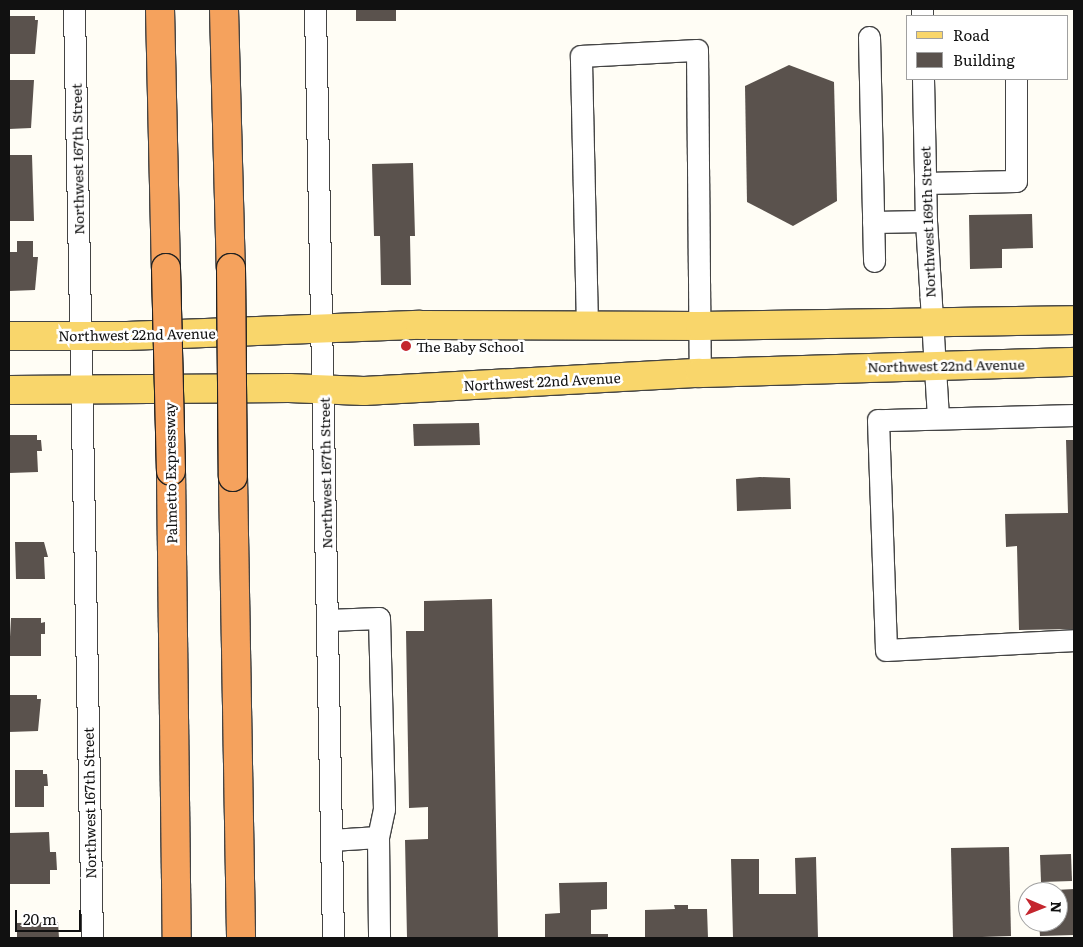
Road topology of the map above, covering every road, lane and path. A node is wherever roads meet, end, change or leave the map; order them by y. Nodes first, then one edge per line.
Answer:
1 (74, 9) edge
2 (160, 9) edge
3 (224, 9) edge
4 (315, 9) edge
5 (869, 37) dead end
6 (923, 80) edge
7 (1016, 80) edge
8 (925, 183) junction
9 (926, 221) junction
10 (873, 222) junction
11 (874, 261) dead end
12 (1074, 320) edge
13 (930, 324) junction
14 (587, 326) junction
15 (700, 326) junction
16 (321, 329) junction
17 (81, 335) junction
18 (9, 336) edge
19 (1074, 362) edge
20 (934, 364) junction
21 (700, 373) junction
22 (82, 389) junction
23 (9, 390) edge
24 (323, 390) junction
25 (1074, 415) edge
26 (938, 418) junction
27 (328, 620) junction
28 (1074, 640) edge
29 (378, 837) junction
30 (331, 840) junction
31 (92, 938) edge
32 (177, 938) edge
33 (241, 938) edge
34 (334, 938) edge
35 (379, 938) edge

1 - 17 street, Northwest 167th Street
2 - 32 highway, Palmetto Expressway, bridge
3 - 33 highway, bridge
4 - 16 street, Northwest 167th Street
5 - 10 street
6 - 8 street, Northwest 169th Street
7 - 8 street
8 - 9 street, Northwest 169th Street
9 - 10 street
9 - 13 street, Northwest 169th Street
10 - 11 street
12 - 13 main road, Northwest 22nd Avenue
13 - 15 main road, Northwest 22nd Avenue
13 - 20 street, Northwest 169th Street
14 - 15 main road, Northwest 22nd Avenue
14 - 15 street
14 - 16 main road, Northwest 22nd Avenue
15 - 21 street
16 - 17 main road, Northwest 22nd Avenue
16 - 24 street, Northwest 167th Street
17 - 18 main road, Northwest 22nd Avenue
17 - 22 street, Northwest 167th Street
19 - 20 main road, Northwest 22nd Avenue
20 - 21 main road, Northwest 22nd Avenue
20 - 26 street, Northwest 169th Street
21 - 24 main road, Northwest 22nd Avenue
22 - 23 main road, Northwest 22nd Avenue
22 - 24 main road, Northwest 22nd Avenue
22 - 31 street, Northwest 167th Street
24 - 27 street, Northwest 167th Street
25 - 26 street
26 - 28 street
27 - 29 street
27 - 30 street, Northwest 167th Street
29 - 30 street
29 - 35 street
30 - 34 street, Northwest 167th Street

